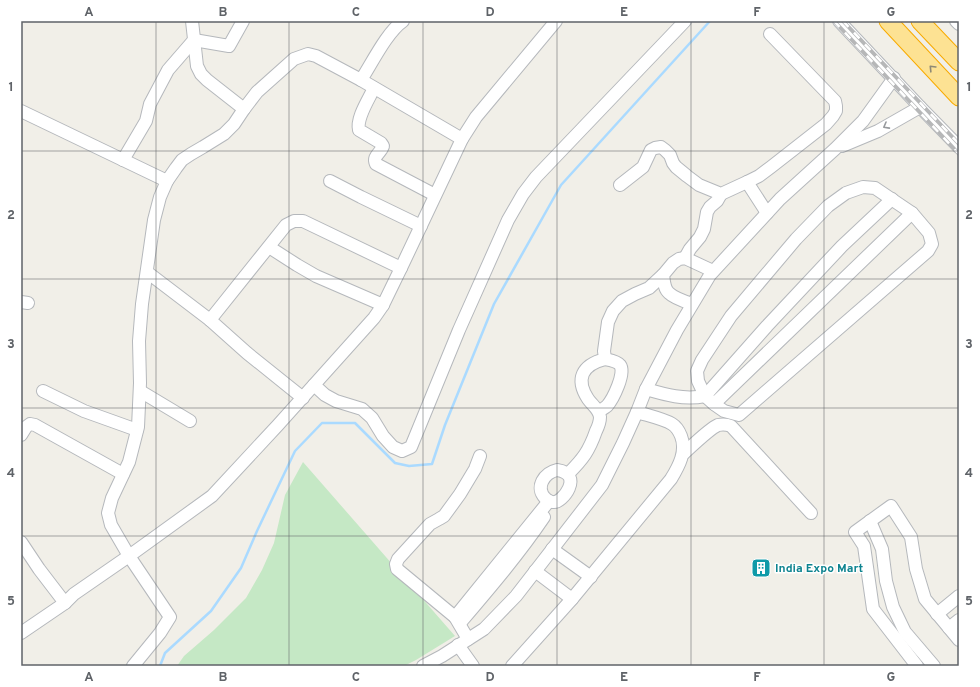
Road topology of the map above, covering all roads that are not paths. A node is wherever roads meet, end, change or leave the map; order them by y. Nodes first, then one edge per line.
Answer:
1 (192, 21) edge
2 (243, 21) edge
3 (403, 21) edge
4 (556, 21) edge
5 (685, 21) edge
6 (839, 21) edge
7 (888, 21) edge
8 (920, 21) edge
9 (956, 21) edge
10 (959, 24) edge
11 (770, 34) dead end
12 (194, 40) junction
13 (959, 62) edge
14 (894, 78) junction
15 (361, 80) junction
16 (374, 88) junction
17 (959, 97) edge
18 (920, 107) junction
19 (244, 108) junction
20 (21, 111) edge
21 (462, 139) junction
22 (959, 147) edge
23 (836, 149) junction
24 (123, 160) junction
25 (167, 181) junction
26 (330, 181) dead end
27 (747, 182) junction
28 (620, 185) dead end
29 (721, 194) junction
30 (435, 195) junction
31 (892, 199) junction
32 (767, 213) junction
33 (912, 213) junction
34 (421, 226) junction
35 (269, 247) junction
36 (685, 258) junction
37 (401, 268) junction
38 (713, 271) junction
39 (147, 272) junction
40 (663, 275) junction
41 (692, 304) junction
42 (383, 305) junction
43 (210, 320) junction
44 (605, 359) junction
45 (314, 385) junction
46 (646, 389) junction
47 (43, 391) dead end
48 (140, 391) junction
49 (303, 398) junction
50 (709, 400) junction
51 (599, 411) junction
52 (637, 412) junction
53 (190, 421) dead end
54 (137, 430) junction
55 (21, 435) edge
56 (683, 454) junction
57 (480, 456) dead end
58 (123, 474) junction
59 (568, 474) junction
60 (551, 502) junction
61 (811, 512) dead end
62 (870, 521) junction
63 (21, 542) edge
64 (552, 549) junction
65 (130, 556) junction
66 (535, 571) junction
67 (591, 577) junction
68 (959, 596) edge
69 (572, 599) junction
70 (65, 603) junction
71 (937, 614) junction
72 (457, 620) junction
73 (959, 620) edge
74 (949, 628) junction
75 (21, 633) edge
76 (959, 640) edge
77 (463, 642) junction
78 (133, 666) edge
79 (423, 666) edge
80 (473, 666) edge
81 (512, 666) edge
82 (917, 666) edge
83 (934, 666) edge

1 - 12 street
2 - 12 street
3 - 15 street
4 - 21 street
5 - 45 street
6 - 14 street
17 -> 7 highway
8 - 13 highway
9 - 10 street
11 - 27 street
12 - 19 street
12 - 24 street
14 - 18 street
14 - 23 street
15 - 16 street
15 - 19 street
16 - 21 street
16 - 30 street
18 - 22 street
18 -> 23 street
19 - 25 street
20 - 24 street
21 - 30 street
23 - 32 street
24 - 25 street
25 - 39 street
26 - 34 street
27 - 29 street
27 - 32 street
28 - 29 street
29 - 36 street
30 - 34 street
31 - 33 street
31 - 50 street
31 - 50 street
32 - 38 street
33 - 50 street
33 - 50 street
34 - 37 street
35 - 37 street
35 - 42 street
35 - 43 street
36 - 38 street
36 - 40 street
37 - 42 street
38 - 41 street
39 - 43 street
39 - 48 street
40 - 41 street
40 - 44 street
41 - 46 street
42 - 45 street
43 - 49 street
44 - 51 street
44 - 51 street
45 - 49 street
46 - 50 street
46 - 52 street
47 - 54 street
48 - 53 street
48 - 54 street
49 - 65 street
51 - 59 street
52 - 56 street
52 - 64 street
54 - 58 street
55 - 58 street
56 - 61 street
56 - 67 street
57 - 72 street
58 - 65 street
59 - 60 street
59 - 60 street
60 - 72 street
62 - 71 street
62 - 82 street
62 - 83 street
63 - 70 street
64 - 66 street
64 - 67 street
65 - 70 street
65 - 78 street
66 - 69 street
66 - 77 street
67 - 69 street
68 - 71 street
69 - 81 street
70 - 75 street
71 - 74 street
72 - 77 street
73 - 74 street
74 - 76 street
77 - 79 street
77 - 80 street

